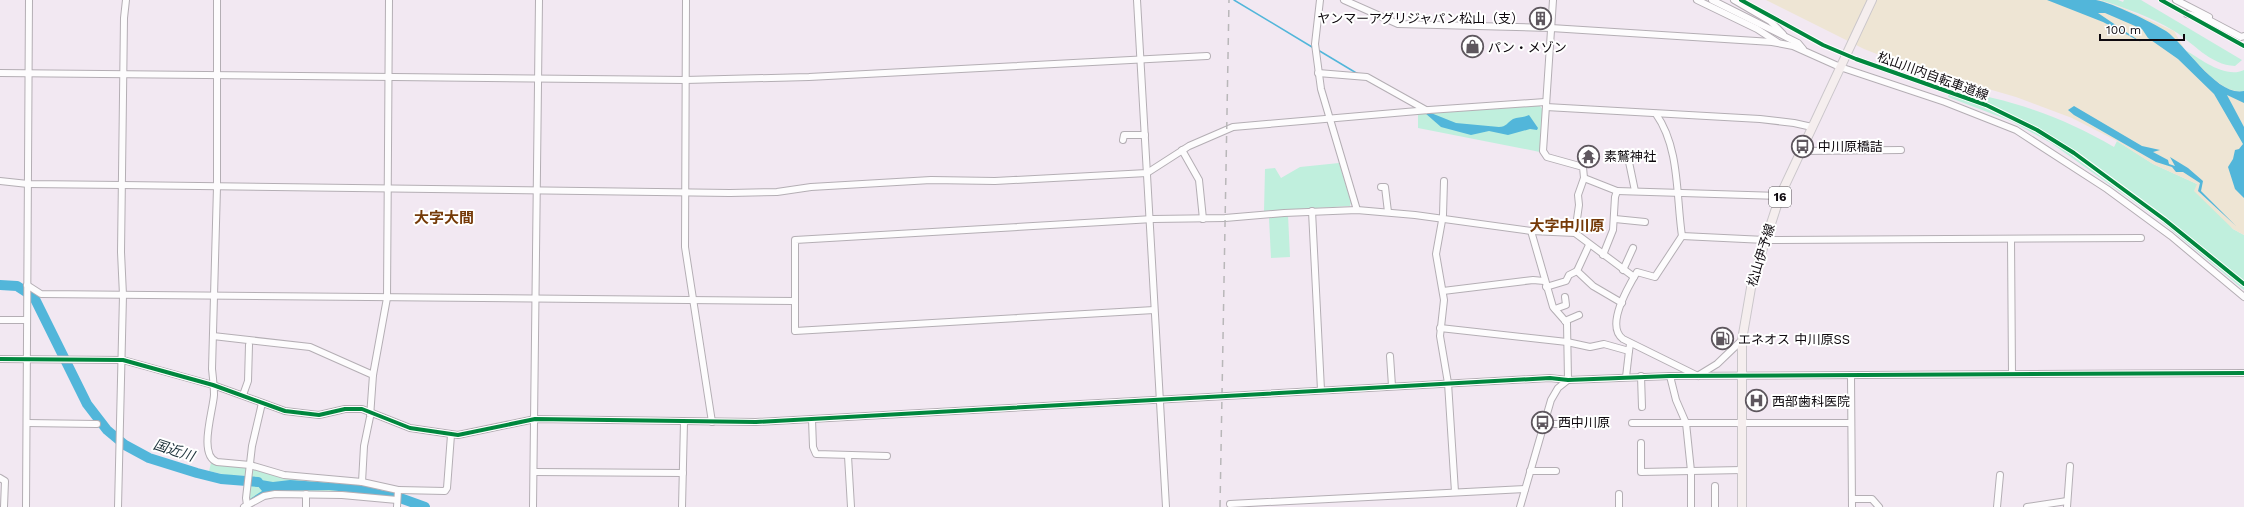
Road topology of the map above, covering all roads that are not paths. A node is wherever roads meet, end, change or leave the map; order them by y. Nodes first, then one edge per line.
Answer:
1 (29, 0) edge
2 (126, 0) edge
3 (217, 0) edge
4 (389, 0) edge
5 (539, 0) edge
6 (686, 0) edge
7 (1137, 0) edge
8 (1320, 0) edge
9 (1344, 0) edge
10 (1553, 0) edge
11 (1697, 0) edge
12 (1712, 0) edge
13 (1734, 0) edge
14 (1872, 0) edge
15 (2176, 0) edge
16 (2187, 14) dead end
17 (2217, 23) junction
18 (1551, 28) junction
19 (1784, 36) junction
20 (2243, 37) edge
21 (1778, 43) junction
22 (1806, 52) junction
23 (1207, 56) dead end
24 (1140, 58) junction
25 (1841, 65) junction
26 (0, 73) edge
27 (28, 73) junction
28 (1318, 73) junction
29 (123, 74) junction
30 (217, 75) junction
31 (388, 77) junction
32 (538, 78) junction
33 (686, 80) junction
34 (1546, 105) junction
35 (1427, 110) junction
36 (1656, 114) junction
37 (1329, 119) junction
38 (1812, 127) junction
39 (1145, 135) junction
40 (1123, 140) dead end
41 (1182, 150) junction
42 (1901, 150) dead end
43 (1801, 151) junction
44 (1629, 162) dead end
45 (1147, 173) junction
46 (1584, 178) junction
47 (0, 181) edge
48 (1444, 181) dead end
49 (28, 184) junction
50 (122, 185) junction
51 (217, 187) junction
52 (1381, 187) dead end
53 (388, 188) junction
54 (537, 190) junction
55 (1617, 191) junction
56 (1635, 191) junction
57 (685, 192) junction
58 (1676, 192) junction
59 (1780, 196) junction
60 (1358, 210) junction
61 (1312, 211) junction
62 (1388, 212) junction
63 (1203, 219) junction
64 (1442, 219) junction
65 (1615, 219) junction
66 (1150, 220) junction
67 (1645, 222) dead end
68 (1532, 231) junction
69 (1575, 233) junction
70 (1682, 236) junction
71 (2141, 238) dead end
72 (2011, 239) junction
73 (1766, 240) junction
74 (1590, 245) junction
75 (1633, 248) dead end
76 (1603, 255) junction
77 (1623, 270) junction
78 (1577, 271) junction
79 (1634, 277) junction
80 (1545, 284) junction
81 (27, 289) junction
82 (1443, 291) junction
83 (123, 295) junction
84 (214, 296) junction
85 (1565, 297) dead end
86 (2243, 297) edge
87 (387, 298) junction
88 (535, 299) junction
89 (693, 301) junction
90 (794, 301) junction
91 (1622, 303) junction
92 (1154, 310) junction
93 (1555, 310) junction
94 (1579, 315) dead end
95 (0, 320) edge
96 (26, 320) junction
97 (1565, 321) junction
98 (1440, 328) junction
99 (212, 336) junction
100 (1742, 340) junction
101 (1567, 342) junction
102 (1630, 344) junction
103 (249, 345) dead end
104 (1629, 351) junction
105 (1390, 356) dead end
106 (0, 359) edge
107 (27, 359) junction
108 (123, 360) junction
109 (2244, 373) edge
110 (2012, 374) junction
111 (1851, 375) junction
112 (373, 376) junction
113 (1641, 376) junction
114 (1670, 376) junction
115 (1698, 376) junction
116 (1741, 376) junction
117 (1626, 377) junction
118 (1568, 380) junction
119 (1448, 383) junction
120 (213, 385) junction
121 (1392, 386) junction
122 (1321, 390) junction
123 (243, 395) junction
124 (1160, 400) junction
125 (262, 403) junction
126 (1642, 407) dead end
127 (370, 412) junction
128 (534, 419) junction
129 (812, 419) junction
130 (684, 422) junction
131 (712, 422) junction
132 (27, 423) junction
133 (1632, 423) dead end
134 (1686, 423) junction
135 (1851, 423) junction
136 (97, 424) dead end
137 (1544, 424) junction
138 (1577, 424) dead end
139 (1741, 424) junction
140 (451, 435) junction
141 (1641, 443) dead end
142 (848, 456) junction
143 (887, 456) dead end
144 (250, 465) junction
145 (2070, 466) dead end
146 (1742, 470) junction
147 (1530, 471) junction
148 (1556, 471) dead end
149 (1691, 471) junction
150 (534, 472) junction
151 (683, 473) junction
152 (2000, 475) dead end
153 (0, 478) edge
154 (362, 482) junction
155 (1715, 486) dead end
156 (1525, 489) junction
157 (1455, 492) junction
158 (306, 494) junction
159 (1619, 494) dead end
160 (397, 498) edge
161 (1852, 499) junction
162 (1230, 504) dead end
163 (2067, 504) edge
164 (245, 506) edge
165 (4, 507) edge
166 (26, 507) edge
167 (118, 507) edge
168 (306, 507) edge
169 (533, 507) edge
170 (682, 507) edge
171 (851, 507) edge
172 (1166, 507) edge
173 (1520, 507) edge
174 (1619, 507) edge
175 (1691, 507) edge
176 (1715, 507) edge
177 (1742, 507) edge
178 (1852, 507) edge
179 (1879, 507) edge
180 (1997, 507) edge
181 (2026, 507) edge

1 - 27 street
2 - 29 street
3 - 30 street
4 - 31 street
5 - 32 street
6 - 33 street
7 - 24 street
8 - 28 street
9 - 18 street
10 - 18 street
11 - 21 street
12 - 19 street
13 - 19 street
14 - 25 main road, 松山伊予線 / 16
15 - 17 street
16 - 17 street
17 - 20 street
18 - 21 street
18 - 34 street
19 - 22 street
21 - 22 street
22 - 25 street
23 - 24 street
24 - 33 street
24 - 39 street
25 - 38 main road, 松山伊予線 / 16
25 - 86 street
26 - 27 street
27 - 29 street
27 - 49 street
28 - 35 street
28 - 37 street
29 - 30 street
29 - 50 street
30 - 31 street
30 - 51 street
31 - 32 street
31 - 53 street
32 - 33 street
32 - 54 street
33 - 57 street
34 - 35 street
34 - 36 street
34 - 46 street
35 - 37 street
36 - 38 street
36 - 58 street
37 - 41 street
37 - 60 street
38 - 43 main road, 松山伊予線 / 16
39 - 40 street
39 - 45 street
41 - 45 street
41 - 63 street
42 - 43 street
43 - 59 main road, 松山伊予線 / 16
44 - 56 street
45 - 57 street
45 - 66 street
46 - 55 street
46 - 69 street
47 - 49 street
48 - 64 street
49 - 50 street
49 - 81 street
50 - 51 street
50 - 83 street
51 - 53 street
51 - 84 street
52 - 62 street
53 - 54 street
53 - 87 street
54 - 57 street
54 - 88 street
55 - 56 street
55 - 65 street
56 - 58 street
57 - 89 street
58 - 59 street
58 - 70 street
59 - 73 main road, 松山伊予線 / 16
60 - 61 street
60 - 62 street
61 - 63 street
61 - 122 street
62 - 64 street
63 - 66 street
64 - 68 street
64 - 82 street
65 - 67 street
65 - 76 street
66 - 90 street
66 - 92 street
68 - 69 street
68 - 80 street
69 - 74 street
70 - 73 street
70 - 79 street
71 - 72 street
72 - 73 street
72 - 110 street
73 - 100 main road, 松山伊予線 / 16
74 - 76 street
74 - 78 street
75 - 77 street
76 - 77 street
77 - 79 street
78 - 80 street
78 - 91 street
79 - 91 street
80 - 82 street
80 - 93 street
81 - 83 street
81 - 96 street
82 - 98 street
83 - 84 street
83 - 108 street
84 - 87 street
84 - 99 street
85 - 93 street
87 - 88 street
87 - 112 street
88 - 89 street
88 - 128 street
89 - 90 street
89 - 131 street
90 - 92 street
91 - 102 street
92 - 124 street
93 - 97 street
94 - 97 street
95 - 96 street
96 - 107 street
97 - 101 street
98 - 101 street
98 - 119 street
99 - 112 street
99 - 120 street
100 - 115 street
100 - 116 main road, 松山伊予線 / 16
101 - 104 street
101 - 118 street
102 - 104 street
102 - 115 street
103 - 123 street
104 - 117 street
105 - 121 street
106 - 107 street
107 - 108 street
107 - 132 street
108 - 120 street
108 - 167 street
109 - 110 street
110 - 111 street
111 - 116 street
111 - 135 street
112 - 127 street
113 - 114 street
113 - 117 street
113 - 126 street
114 - 115 street
114 - 134 street
115 - 116 street
116 - 139 main road, 松山伊予線 / 16
117 - 118 street
118 - 119 street
118 - 137 street
119 - 121 street
119 - 157 street
120 - 123 street
120 - 144 street
121 - 122 street
122 - 124 street
123 - 125 street
124 - 129 street
124 - 172 street
125 - 127 street
125 - 144 street
127 - 140 street
127 - 154 street
128 - 130 street
128 - 140 street
128 - 150 street
129 - 131 street
129 - 142 street
130 - 131 street
130 - 151 street
132 - 136 street
132 - 166 street
133 - 134 street
134 - 139 street
134 - 149 street
135 - 139 street
135 - 161 street
137 - 138 street
137 - 147 street
139 - 146 main road, 松山伊予線 / 16
140 - 160 street
141 - 149 street
142 - 143 street
142 - 171 street
144 - 154 street
144 - 164 street
145 - 163 street
146 - 149 street
146 - 177 main road, 松山伊予線 / 16
147 - 148 street
147 - 156 street
149 - 175 street
150 - 151 street
150 - 169 street
151 - 170 street
152 - 180 street
153 - 165 street
154 - 160 street
155 - 176 street
156 - 157 street
156 - 173 street
157 - 162 street
158 - 160 street
158 - 164 street
158 - 168 street
159 - 174 street
161 - 178 street
161 - 179 street
163 - 181 street

